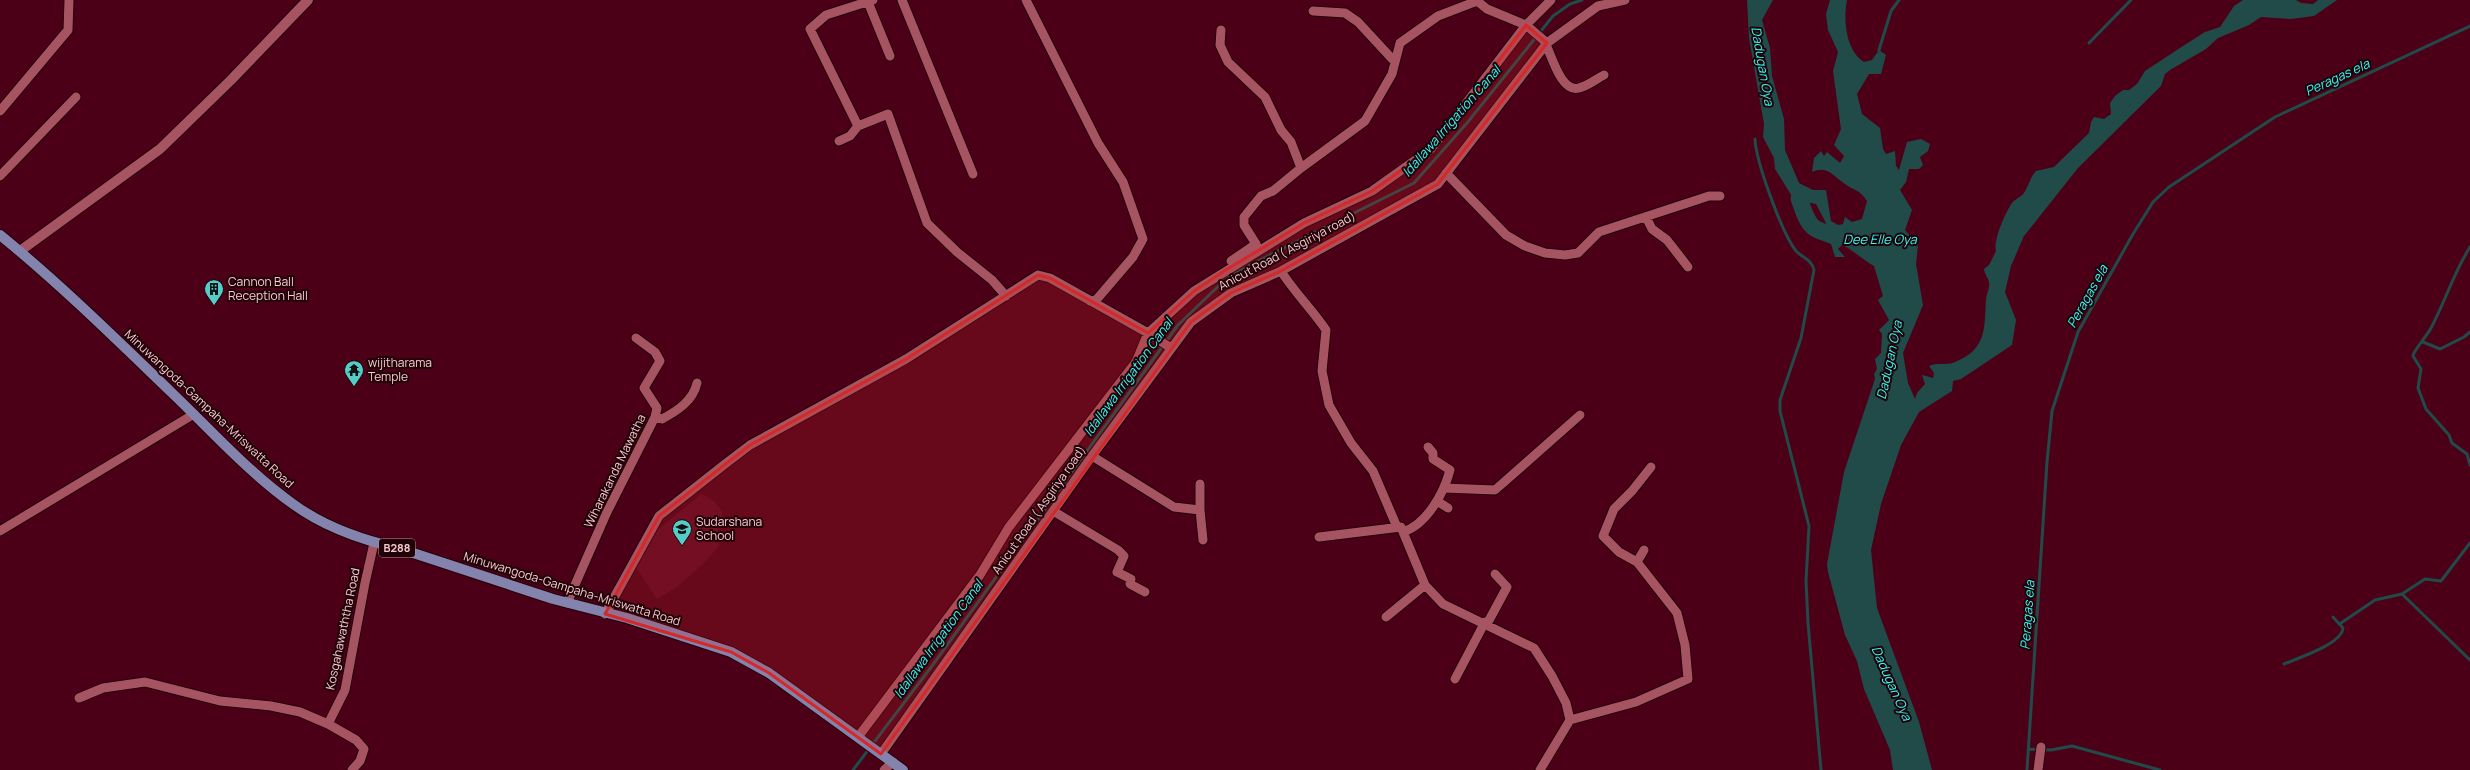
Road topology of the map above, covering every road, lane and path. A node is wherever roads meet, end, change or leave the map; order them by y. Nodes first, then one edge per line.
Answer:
1 (69, 0) edge
2 (308, 0) edge
3 (902, 0) edge
4 (1026, 0) edge
5 (1551, 0) edge
6 (1625, 0) edge
7 (845, 1) dead end
8 (1476, 1) edge
9 (867, 2) edge
10 (1313, 11) dead end
11 (1529, 28) junction
12 (1221, 30) dead end
13 (1545, 42) junction
14 (890, 56) dead end
15 (1395, 62) junction
16 (1604, 75) dead end
17 (76, 97) dead end
18 (0, 111) edge
19 (858, 126) junction
20 (839, 141) dead end
21 (1301, 168) junction
22 (1446, 173) junction
23 (973, 174) dead end
24 (0, 176) edge
25 (1720, 196) dead end
26 (1646, 217) junction
27 (0, 235) edge
28 (20, 252) junction
29 (1688, 267) dead end
30 (1281, 270) junction
31 (1194, 291) junction
32 (1006, 296) junction
33 (1090, 301) junction
34 (1148, 333) junction
35 (636, 338) dead end
36 (1165, 344) junction
37 (697, 383) dead end
38 (194, 414) junction
39 (1580, 415) dead end
40 (655, 416) junction
41 (1428, 447) dead end
42 (1092, 456) junction
43 (1651, 467) dead end
44 (1200, 484) dead end
45 (1444, 488) junction
46 (1437, 501) junction
47 (1448, 508) dead end
48 (1200, 510) junction
49 (1053, 511) junction
50 (1400, 529) junction
51 (0, 531) edge
52 (1319, 537) dead end
53 (1203, 540) dead end
54 (374, 543) junction
55 (1644, 550) dead end
56 (1637, 562) junction
57 (1495, 574) dead end
58 (1425, 585) junction
59 (1144, 592) dead end
60 (567, 603) junction
61 (605, 614) junction
62 (1386, 617) dead end
63 (1486, 623) junction
64 (1455, 679) dead end
65 (79, 698) dead end
66 (1570, 720) junction
67 (328, 724) junction
68 (858, 737) junction
69 (2041, 746) dead end
70 (881, 754) junction
71 (893, 762) junction
72 (352, 770) edge
73 (884, 770) edge
74 (903, 770) edge
75 (1540, 770) edge
76 (2038, 770) edge

1 - 18 street
2 - 28 street
3 - 23 street
4 - 33 street
5 - 11 street
6 - 13 street, Anicut Road ( Asgiriya road)
7 - 9 street
8 - 11 street
8 - 15 street
9 - 14 street
9 - 19 street
10 - 15 street
11 - 13 street
11 - 31 street
12 - 21 street
13 - 16 street
13 - 22 street, Anicut Road ( Asgiriya road)
15 - 21 street
17 - 24 street
19 - 20 street
19 - 32 street
21 - 31 street
22 - 26 street
22 - 30 street, Anicut Road ( Asgiriya road)
25 - 26 street
26 - 29 street
27 - 28 main road, Minuwangoda-Gampaha-Mriswatta Road / B288
28 - 38 main road, Minuwangoda-Gampaha-Mriswatta Road / B288
30 - 36 street, Anicut Road ( Asgiriya road)
30 - 50 street
31 - 34 street
32 - 33 street
32 - 61 street
33 - 34 street
34 - 36 street
34 - 68 street
35 - 40 street, Wiharakanda Mawatha
36 - 42 street, Anicut Road ( Asgiriya road)
37 - 40 street
38 - 51 street
38 - 54 main road, Minuwangoda-Gampaha-Mriswatta Road / B288
39 - 45 street
40 - 60 street, Wiharakanda Mawatha
41 - 45 street
42 - 48 street
42 - 49 street, Anicut Road ( Asgiriya road)
43 - 56 street
44 - 48 street
45 - 46 street
46 - 47 street
46 - 50 street
48 - 53 street
49 - 59 street
49 - 70 street, Anicut Road ( Asgiriya road)
50 - 52 street
50 - 58 street
54 - 60 main road, Minuwangoda-Gampaha-Mriswatta Road / B288
54 - 67 street, Kosgahawaththa Road
55 - 56 street
56 - 66 street
57 - 63 street
58 - 62 street
58 - 63 street
60 - 61 main road, Minuwangoda-Gampaha-Mriswatta Road / B288
61 - 68 main road, Minuwangoda-Gampaha-Mriswatta Road / B288
63 - 64 street
63 - 66 street
65 - 67 street
66 - 75 street
67 - 72 street
68 - 70 main road, Minuwangoda-Gampaha-Mriswatta Road / B288
69 - 76 street
70 - 71 main road, Minuwangoda-Gampaha-Mriswatta Road / B288
71 - 73 street
71 - 74 main road, Minuwangoda-Gampaha-Mriswatta Road / B288

